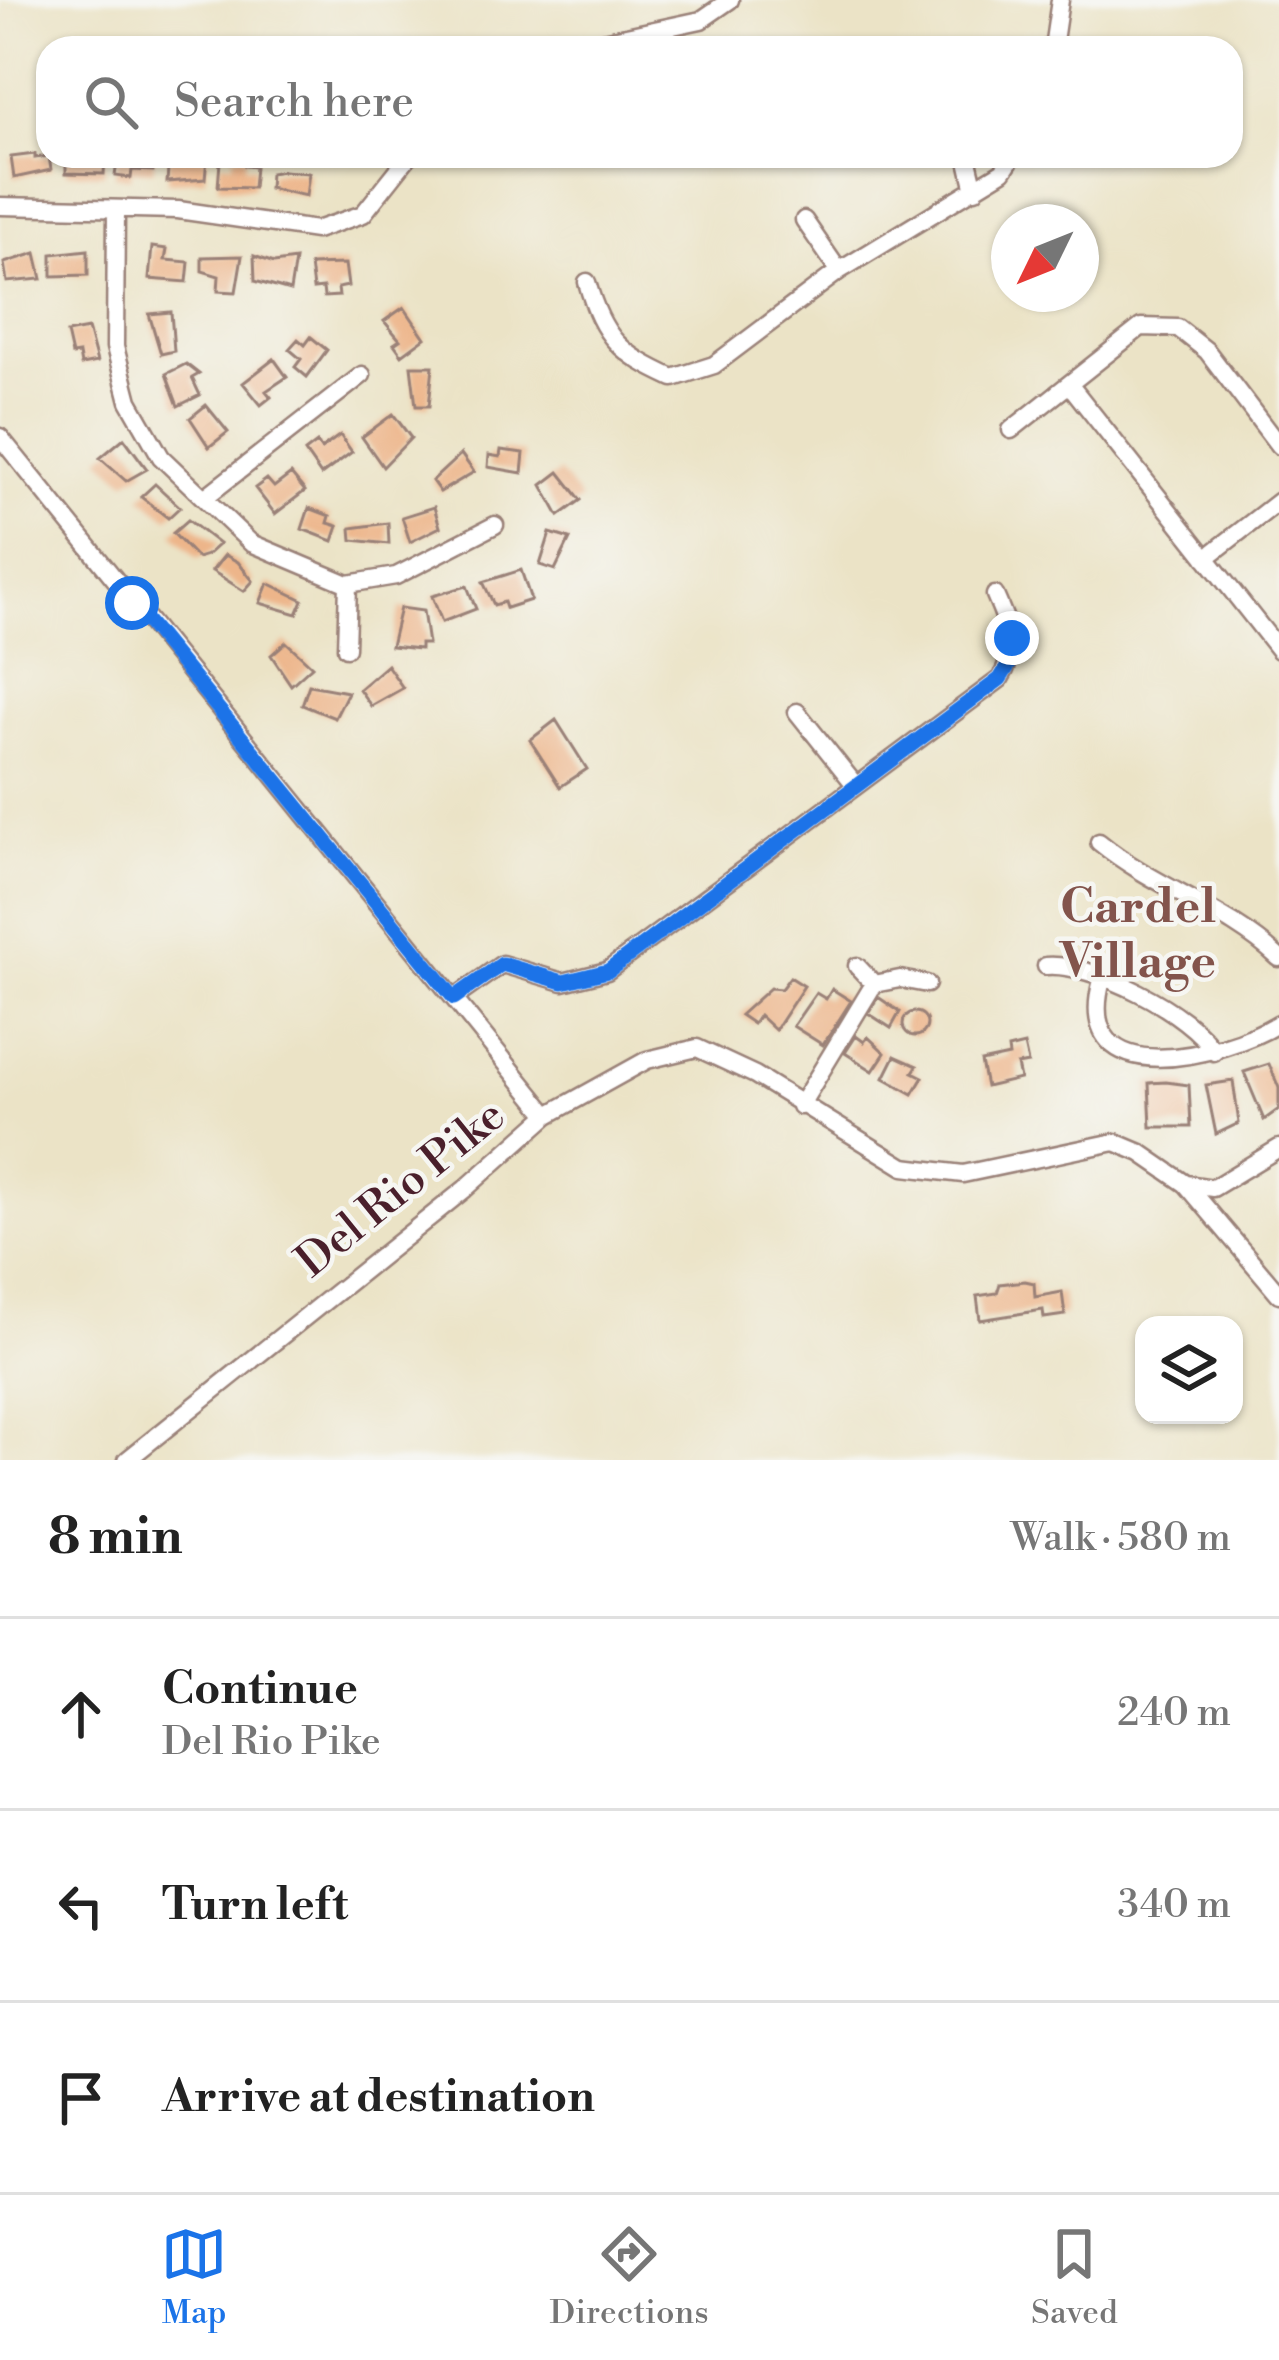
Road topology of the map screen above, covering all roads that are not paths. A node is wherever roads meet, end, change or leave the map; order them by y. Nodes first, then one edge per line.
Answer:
1 (730, 0) edge
2 (1060, 0) edge
3 (626, 36) edge
4 (1055, 36) edge
5 (399, 168) edge
6 (970, 168) edge
7 (1006, 168) edge
8 (975, 190) junction
9 (0, 206) edge
10 (116, 209) junction
11 (804, 220) dead end
12 (839, 271) junction
13 (587, 282) dead end
14 (362, 375) dead end
15 (1069, 384) junction
16 (1011, 430) dead end
17 (0, 437) edge
18 (1279, 446) edge
19 (204, 498) junction
20 (1279, 500) edge
21 (495, 525) dead end
22 (1207, 558) junction
23 (348, 584) junction
24 (995, 595) dead end
25 (1273, 629) edge
26 (346, 648) dead end
27 (1279, 650) edge
28 (797, 712) dead end
29 (856, 786) junction
30 (1099, 842) dead end
31 (1279, 958) edge
32 (857, 965) dead end
33 (1046, 966) dead end
34 (1102, 980) junction
35 (874, 984) junction
36 (927, 984) dead end
37 (454, 998) junction
38 (1279, 1023) edge
39 (1214, 1052) junction
40 (800, 1106) junction
41 (548, 1115) junction
42 (1279, 1148) edge
43 (1186, 1184) junction
44 (1279, 1294) edge
45 (127, 1460) edge

1 - 3 street
2 - 4 street
5 - 10 street
6 - 8 street
7 - 8 street
8 - 12 street
9 - 10 street
10 - 19 street
11 - 12 street
12 - 13 street
14 - 19 street
15 - 16 street
15 - 18 street
15 - 22 street
17 - 37 street, Del Rio Pike
19 - 23 street
20 - 22 street
21 - 23 street
22 - 25 street
23 - 26 street
24 - 29 street
25 - 27 street
28 - 29 street
29 - 37 street
30 - 31 street
32 - 35 street
33 - 34 street
34 - 39 street
34 - 39 street
35 - 36 street
35 - 40 street
37 - 41 street, Del Rio Pike
38 - 39 street
40 - 41 street
40 - 43 street
41 - 45 street, Del Rio Pike
42 - 43 street
43 - 44 street

